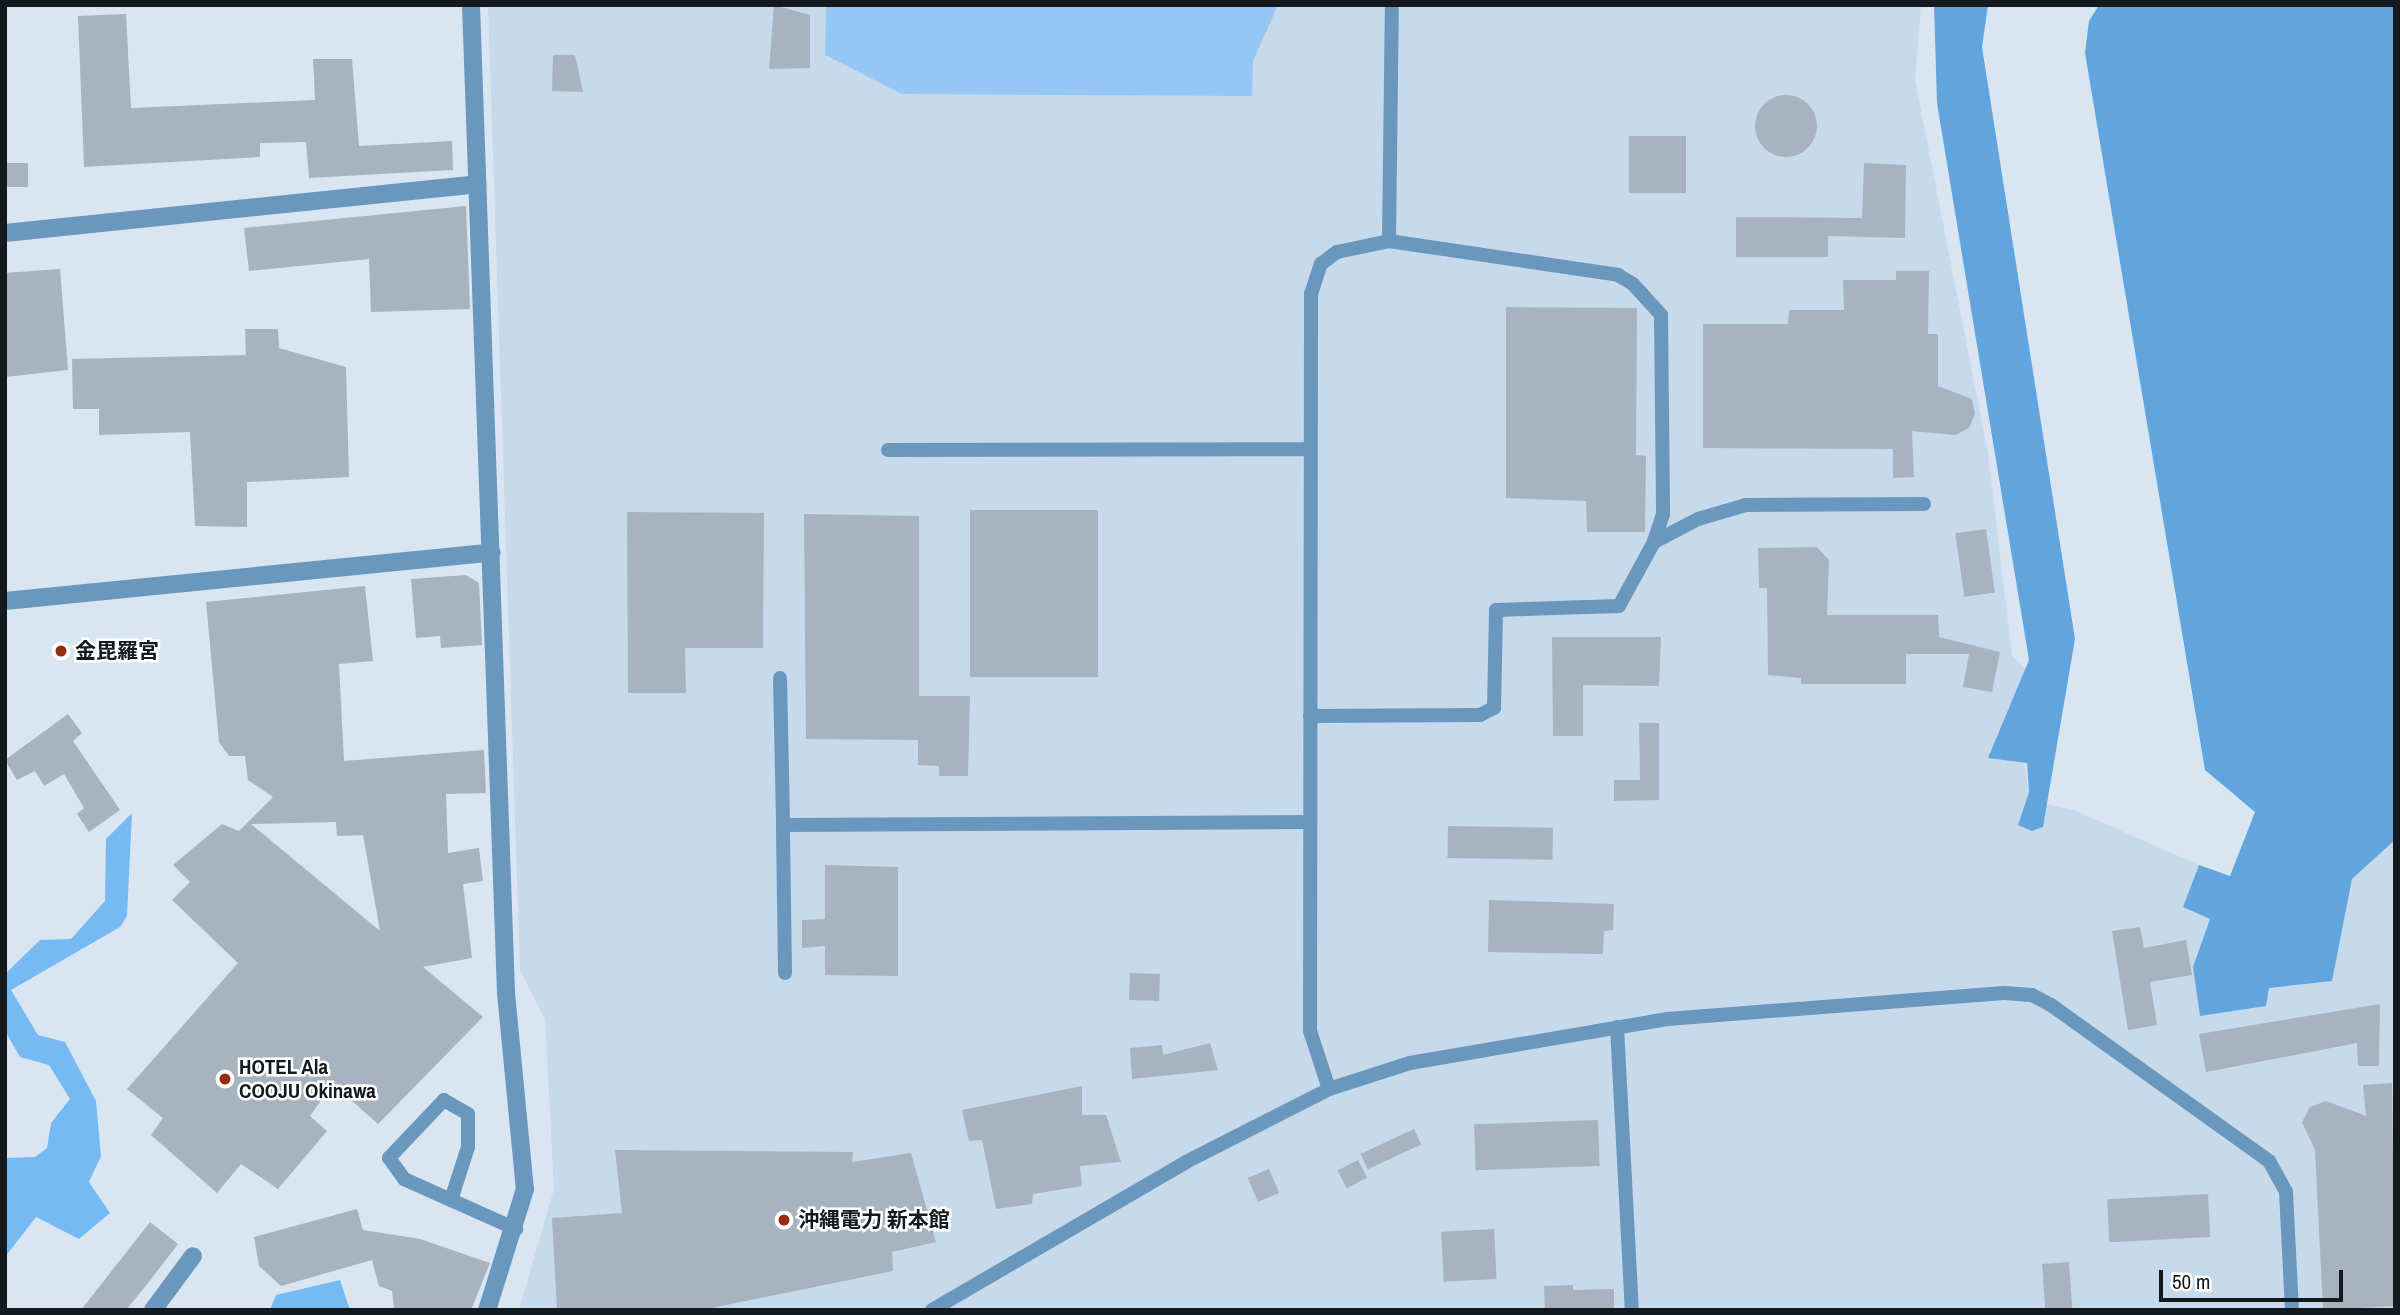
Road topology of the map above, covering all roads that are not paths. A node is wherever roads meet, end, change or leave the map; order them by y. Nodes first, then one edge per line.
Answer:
1 (471, 5) edge
2 (1392, 5) edge
3 (477, 184) junction
4 (5, 233) edge
5 (1389, 241) junction
6 (1310, 449) junction
7 (888, 450) dead end
8 (1924, 503) dead end
9 (1654, 542) junction
10 (492, 552) junction
11 (5, 601) edge
12 (780, 678) dead end
13 (1310, 716) junction
14 (1310, 822) junction
15 (783, 825) junction
16 (785, 973) dead end
17 (1616, 1027) junction
18 (1329, 1089) junction
19 (451, 1200) junction
20 (516, 1229) junction
21 (193, 1256) dead end
22 (153, 1310) edge
23 (488, 1310) edge
24 (932, 1310) edge
25 (1632, 1310) edge
26 (2292, 1310) edge

1 - 3 street
2 - 5 lane
3 - 4 street
3 - 10 street
5 - 6 lane
5 - 9 lane
6 - 7 lane
6 - 13 lane
8 - 9 lane
9 - 13 lane
10 - 11 street
10 - 20 street
12 - 15 lane
13 - 14 lane
14 - 15 lane
14 - 18 lane
15 - 16 lane
17 - 18 lane
17 - 25 lane
17 - 26 lane
18 - 24 lane
19 - 19 lane
19 - 20 lane
20 - 23 street
21 - 22 street

